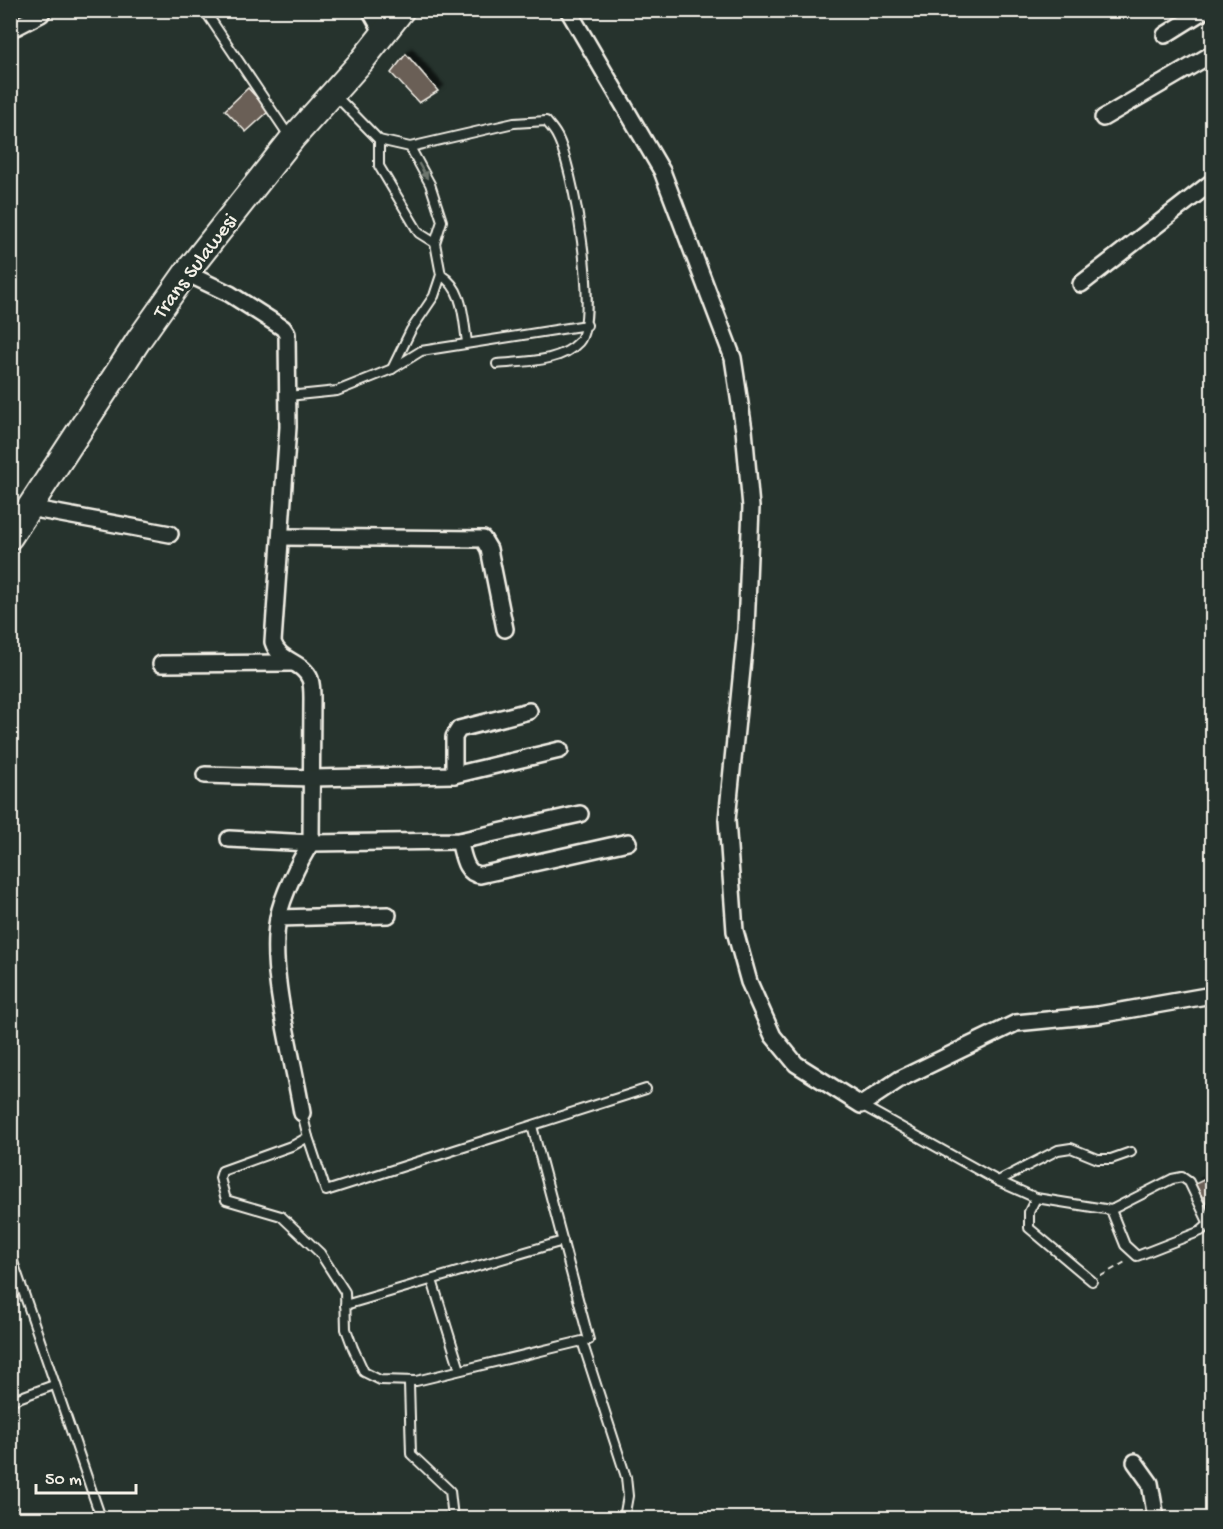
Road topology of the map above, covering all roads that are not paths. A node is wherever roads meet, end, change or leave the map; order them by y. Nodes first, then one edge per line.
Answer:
1 (43, 10) edge
2 (370, 10) edge
3 (402, 10) edge
4 (568, 10) edge
5 (1205, 10) edge
6 (205, 11) edge
7 (10, 27) edge
8 (383, 33) junction
9 (1165, 35) dead end
10 (1212, 54) edge
11 (333, 94) junction
12 (1103, 118) dead end
13 (292, 140) junction
14 (379, 140) junction
15 (410, 147) junction
16 (1212, 182) edge
17 (435, 243) junction
18 (186, 273) junction
19 (441, 275) junction
20 (1081, 284) dead end
21 (587, 325) junction
22 (467, 342) junction
23 (497, 364) dead end
24 (392, 369) junction
25 (288, 396) junction
26 (16, 524) edge
27 (170, 534) dead end
28 (281, 537) junction
29 (505, 629) dead end
30 (292, 663) junction
31 (161, 664) dead end
32 (529, 711) dead end
33 (560, 750) dead end
34 (205, 775) dead end
35 (454, 775) junction
36 (312, 778) junction
37 (580, 814) dead end
38 (229, 839) dead end
39 (459, 841) junction
40 (628, 842) dead end
41 (311, 843) junction
42 (388, 915) dead end
43 (278, 918) junction
44 (1212, 995) edge
45 (646, 1089) dead end
46 (861, 1105) junction
47 (302, 1113) joint
48 (532, 1126) junction
49 (308, 1137) junction
50 (1131, 1152) dead end
51 (998, 1181) junction
52 (1036, 1198) junction
53 (1111, 1210) junction
54 (562, 1241) junction
55 (10, 1253) edge
56 (432, 1280) junction
57 (1092, 1281) road end
58 (345, 1305) junction
59 (589, 1340) dead end
60 (460, 1370) junction
61 (409, 1383) junction
62 (54, 1385) junction
63 (10, 1401) edge
64 (1135, 1462) dead end
65 (10, 1509) edge
66 (14, 1518) edge
67 (101, 1518) edge
68 (453, 1518) edge
69 (624, 1518) edge
70 (1156, 1518) edge

1 - 7 street
2 - 8 street
3 - 8 highway, Trans Sulawesi
4 - 46 street
5 - 9 street
6 - 13 lane
8 - 11 highway, Trans Sulawesi
10 - 12 street
11 - 13 highway, Trans Sulawesi
11 - 14 lane
13 - 18 highway, Trans Sulawesi
14 - 15 lane
14 - 17 lane
15 -> 17 lane
15 - 21 lane
16 - 20 street
17 - 19 lane
18 - 25 street
18 - 26 highway, Trans Sulawesi
19 - 22 lane
19 - 24 lane
21 - 22 lane
21 - 23 lane
22 - 24 lane
24 - 25 lane
25 - 28 street
26 - 27 street
28 - 29 street
28 - 30 street
30 - 31 street
30 - 36 street
32 - 35 street
33 - 35 street
34 - 36 street
35 - 36 street
36 - 41 street
37 - 39 street
38 - 41 street
39 - 40 street
39 - 41 street
41 - 43 street
42 - 43 street
43 - 47 street
44 - 46 street
45 - 48 lane
46 - 51 lane
47 - 49 lane
48 - 49 lane
48 - 54 lane
49 - 58 lane
50 - 51 lane
51 - 52 lane
52 - 53 lane
52 - 57 lane
53 - 53 lane
54 - 56 lane
54 - 59 lane
55 - 62 lane
56 - 58 lane
56 - 60 lane
58 - 61 lane
60 - 61 lane
60 - 69 lane
61 - 68 lane
62 - 63 lane
62 - 67 lane
64 - 70 street
65 - 66 lane

